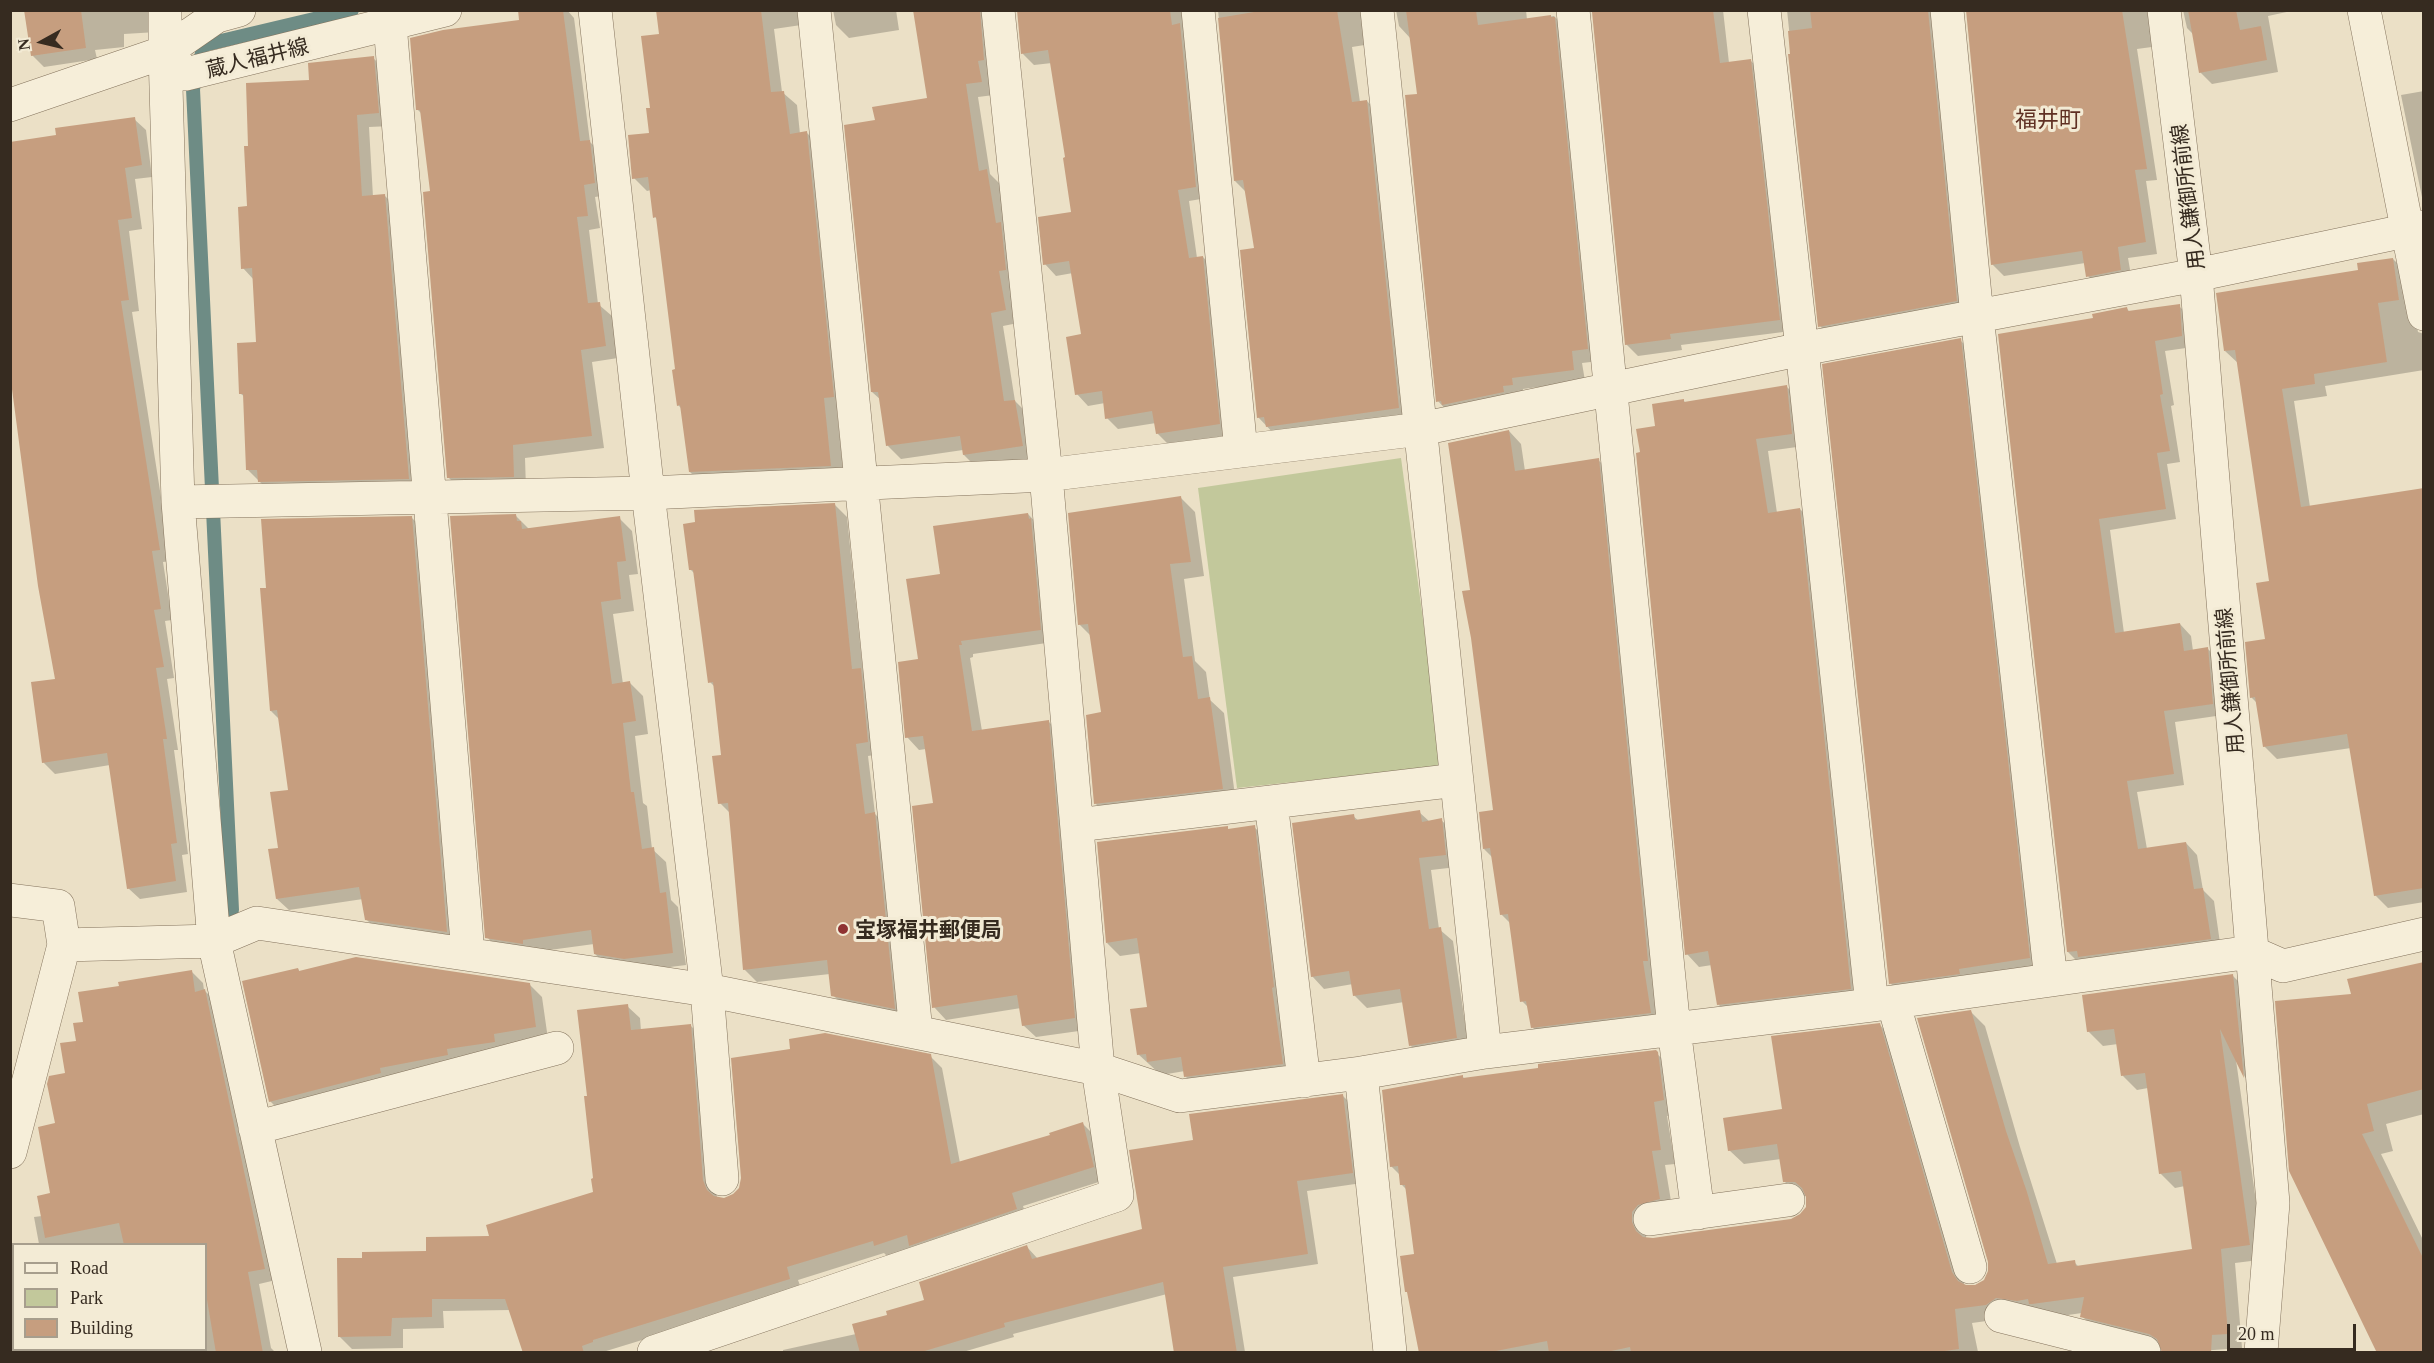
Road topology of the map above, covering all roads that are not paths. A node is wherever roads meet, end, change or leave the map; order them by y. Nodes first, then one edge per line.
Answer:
1 (165, 10) edge
2 (239, 10) edge
3 (445, 10) edge
4 (596, 10) edge
5 (814, 10) edge
6 (998, 10) edge
7 (1198, 10) edge
8 (1377, 10) edge
9 (1573, 10) edge
10 (1764, 10) edge
11 (1947, 10) edge
12 (2164, 10) edge
13 (2364, 10) edge
14 (390, 24) junction
15 (186, 66) junction
16 (10, 105) edge
17 (2415, 229) edge
18 (2196, 275) junction
19 (2424, 314) edge
20 (1977, 316) junction
21 (1802, 349) junction
22 (1612, 390) junction
23 (1421, 429) junction
24 (1241, 451) junction
25 (1046, 475) junction
26 (862, 483) junction
27 (648, 493) junction
28 (429, 498) junction
29 (178, 502) junction
30 (1457, 780) junction
31 (1271, 802) junction
32 (1077, 825) junction
33 (10, 900) edge
34 (2424, 934) edge
35 (214, 941) junction
36 (64, 945) junction
37 (2251, 952) junction
38 (468, 954) junction
39 (2051, 980) junction
40 (707, 990) junction
41 (1883, 1003) junction
42 (1674, 1029) junction
43 (916, 1032) junction
44 (557, 1048) dead end
45 (1485, 1052) junction
46 (1098, 1069) junction
47 (1361, 1073) junction
48 (1304, 1081) junction
49 (255, 1128) junction
50 (10, 1152) edge
51 (722, 1179) dead end
52 (1788, 1200) dead end
53 (1698, 1213) junction
54 (1650, 1219) dead end
55 (1970, 1267) dead end
56 (2001, 1316) dead end
57 (305, 1353) edge
58 (654, 1353) edge
59 (1390, 1353) edge
60 (2144, 1353) edge
61 (2261, 1353) edge

1 - 15 street
2 - 15 street
3 - 14 street, 蔵人福井線
4 - 27 street
5 - 26 street
6 - 25 street
7 - 24 street
8 - 23 street
9 - 22 street
10 - 21 street
11 - 20 street
12 - 18 street, 用人鎌御所前線
13 - 17 street
14 - 15 street, 蔵人福井線
14 - 28 street
15 - 16 street, 蔵人福井線
15 - 29 street
17 - 18 street
17 - 19 street
18 - 20 street
18 - 37 street, 用人鎌御所前線
20 - 21 street
20 - 39 street
21 - 22 street
21 - 41 street
22 - 23 street
22 - 42 street
23 - 24 street
23 - 30 street
24 - 25 street
25 - 26 street
25 - 32 street
26 - 27 street
26 - 43 street
27 - 28 street
27 - 40 street
28 - 29 street
28 - 38 street
29 - 35 street
30 - 31 street
30 - 45 street
31 - 32 street
31 - 48 street
32 - 46 street
33 - 36 street
34 - 37 street
35 - 36 street
35 - 38 street
35 - 49 street
36 - 50 street
37 - 39 street
37 - 61 street, 用人鎌御所前線
38 - 40 street
39 - 41 street
40 - 43 street
40 - 51 street
41 - 42 street
41 - 55 street
42 - 45 street
42 - 53 street
43 - 46 street
44 - 49 street
45 - 47 street
46 - 48 street
46 - 58 street
47 - 48 street
47 - 59 street
49 - 57 street
52 - 53 street
53 - 54 street
56 - 60 street

